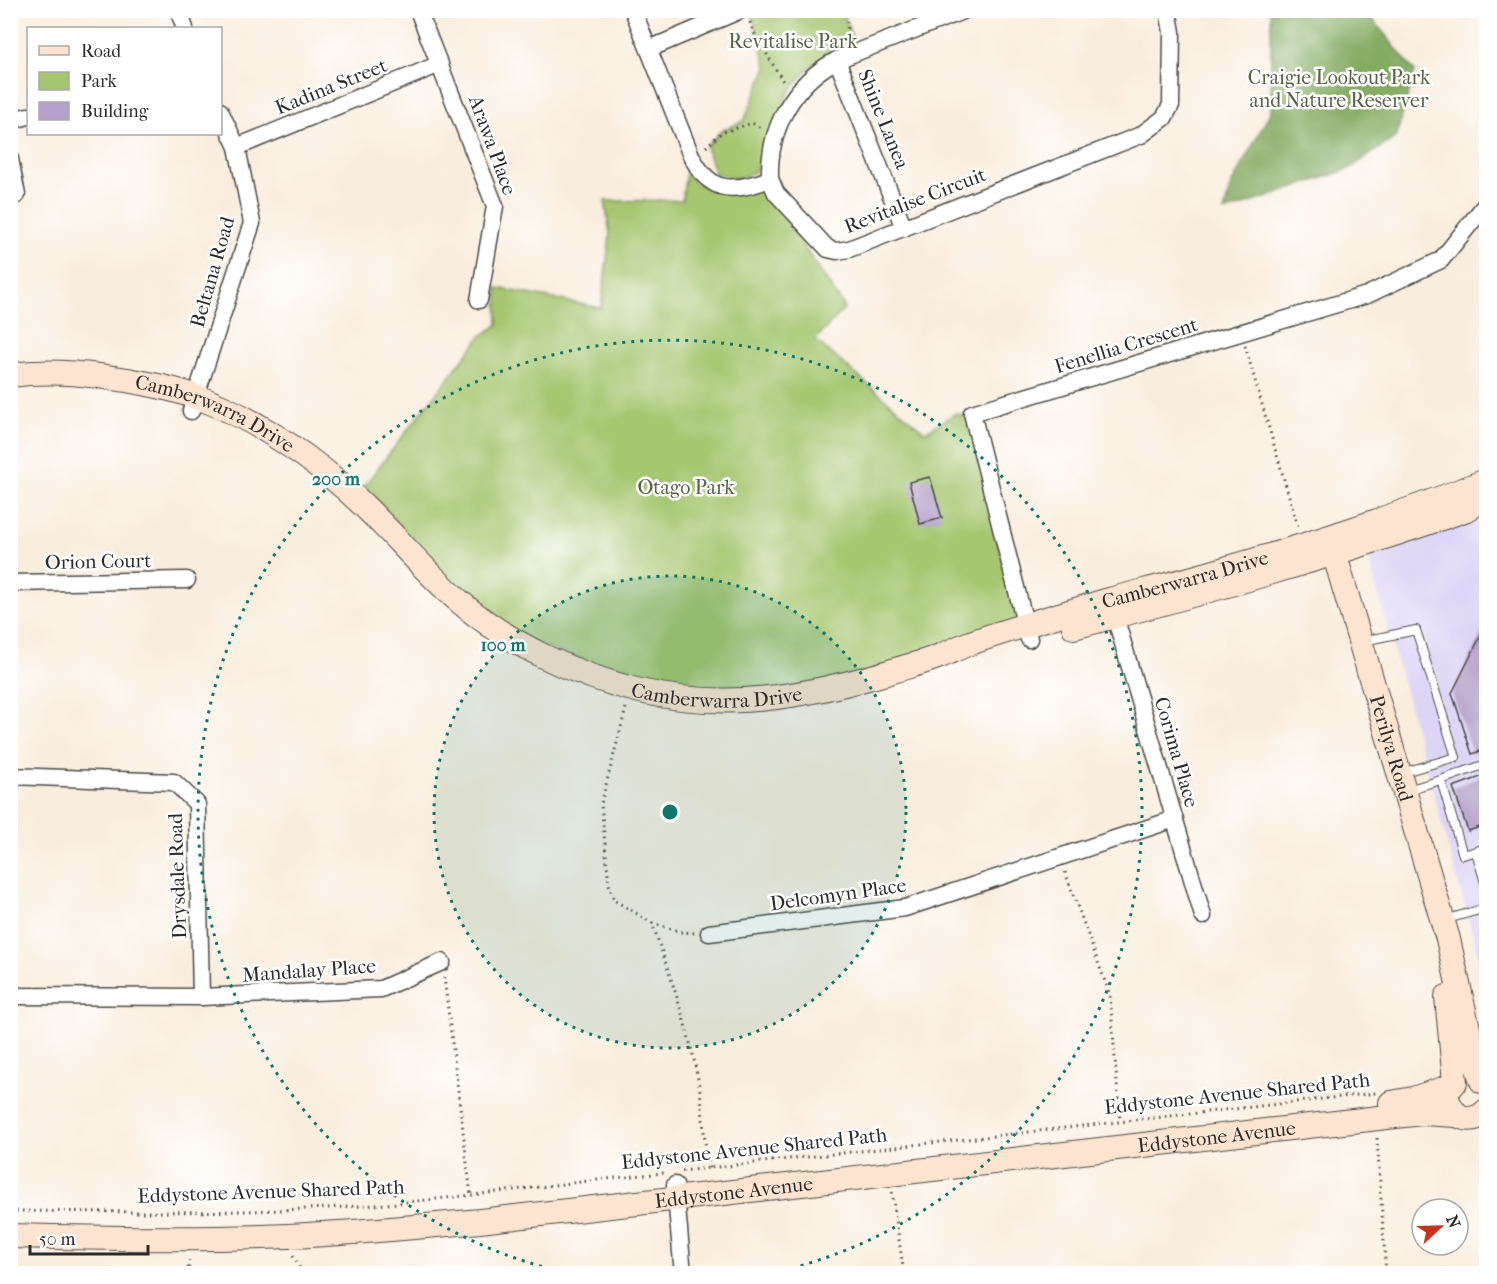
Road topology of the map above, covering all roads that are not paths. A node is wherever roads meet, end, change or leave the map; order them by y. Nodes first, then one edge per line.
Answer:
1 (178, 10) edge
2 (418, 10) edge
3 (633, 10) edge
4 (965, 10) edge
5 (1168, 10) edge
6 (745, 13) edge
7 (934, 16) edge
8 (184, 27) edge
9 (649, 49) junction
10 (837, 60) junction
11 (440, 64) junction
12 (27, 105) edge
13 (10, 111) edge
14 (222, 115) edge
15 (27, 116) edge
16 (10, 121) edge
17 (237, 147) junction
18 (10, 159) edge
19 (770, 179) junction
20 (17, 195) dead end
21 (1486, 204) edge
22 (904, 228) junction
23 (479, 300) dead end
24 (10, 375) edge
25 (10, 390) edge
26 (194, 404) junction
27 (1486, 481) edge
28 (1486, 498) edge
29 (1331, 545) junction
30 (187, 580) dead end
31 (10, 583) edge
32 (1113, 608) junction
33 (1027, 633) junction
34 (1360, 642) junction
35 (1486, 764) edge
36 (10, 776) edge
37 (1441, 780) junction
38 (1401, 783) junction
39 (1175, 819) junction
40 (1486, 848) edge
41 (1476, 852) junction
42 (1486, 886) edge
43 (1486, 908) edge
44 (1203, 916) dead end
45 (1442, 920) junction
46 (709, 933) road end
47 (1451, 959) junction
48 (442, 962) road end
49 (10, 996) edge
50 (201, 997) junction
51 (1453, 1084) junction
52 (1485, 1084) edge
53 (1486, 1111) edge
54 (1456, 1114) junction
55 (674, 1182) junction
56 (10, 1222) edge
57 (10, 1236) edge
58 (683, 1274) edge

1 - 8 street
2 - 11 street, Arawa Place
3 - 9 street
4 - 7 street
5 - 22 street, Revitalise Circuit
6 - 9 street
7 - 10 street
9 - 19 street
10 - 19 street
10 - 22 street, Shine Lanea
11 - 17 street, Kadina Street
11 - 23 street, Arawa Place
12 - 13 street
14 - 17 street, Beltana Road
15 - 16 street
17 - 26 street, Beltana Road
18 - 20 street
19 - 22 street, Revitalise Circuit
21 - 33 street, Fenellia Crescent
24 - 26 street, Camberwarra Drive
25 - 26 street, Camberwarra Drive
26 - 33 street, Camberwarra Drive
26 - 33 street, Camberwarra Drive
27 - 29 street, Camberwarra Drive
28 - 29 street, Camberwarra Drive
29 - 32 street, Camberwarra Drive
29 - 34 street, Perilya Road
30 - 31 street, Orion Court
32 - 33 street, Camberwarra Drive
32 - 39 street, Corima Place
34 - 38 street, Perilya Road
34 - 38 lane
35 - 37 lane
36 - 50 street, Drysdale Road
37 - 38 lane
37 - 41 lane
38 - 45 street, Perilya Road
39 - 44 street, Corima Place
39 - 46 street, Delcomyn Place
40 - 41 lane
41 - 42 lane
43 - 45 lane
45 - 47 street, Perilya Road
47 - 51 street, Perilya Road
47 - 52 street, Perilya Road
48 - 50 street, Mandalay Place
49 - 50 street, Mandalay Place
51 - 52 street, Eddystone Avenue
51 - 54 street, Perilya Road
51 - 55 street, Eddystone Avenue
53 - 54 street, Eddystone Avenue
54 - 55 street, Eddystone Avenue
55 - 56 street, Eddystone Avenue
55 - 57 street, Eddystone Avenue
55 - 58 street

